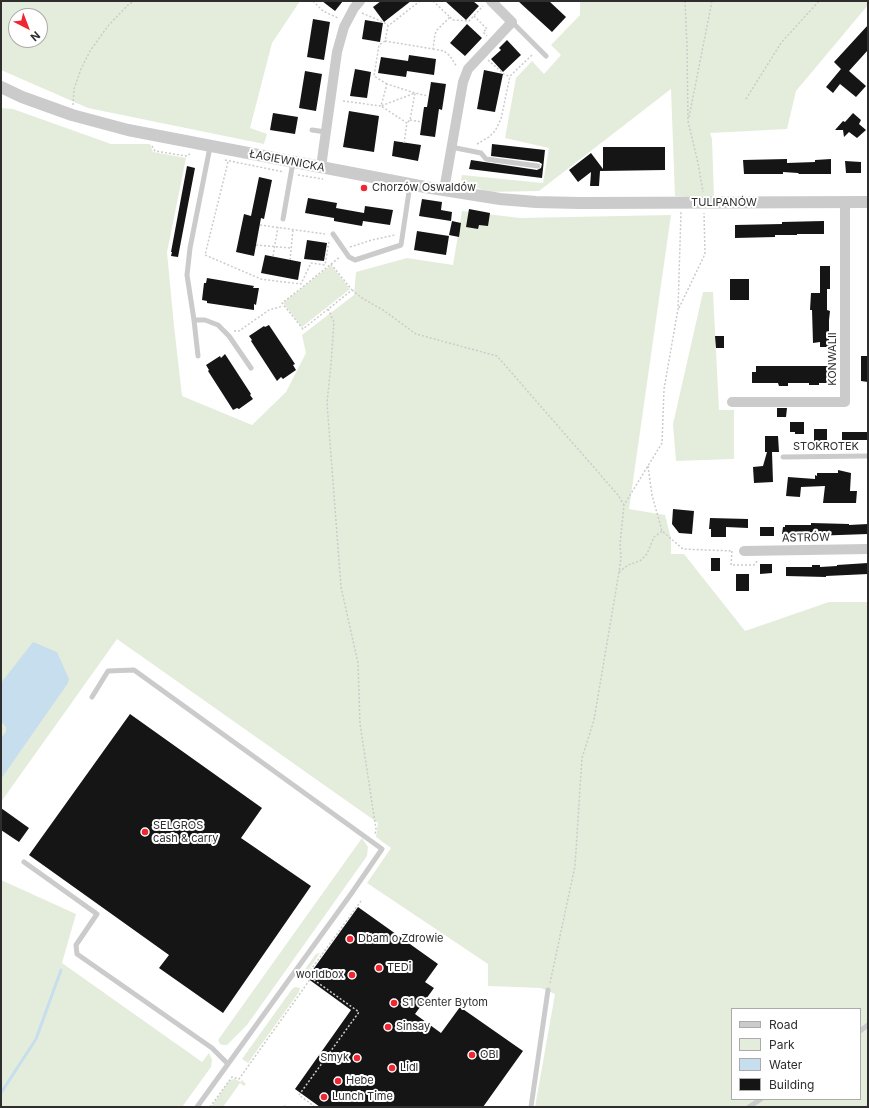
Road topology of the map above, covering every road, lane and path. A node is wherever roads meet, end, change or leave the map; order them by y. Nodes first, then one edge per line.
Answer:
1 (134, 1) edge
2 (313, 1) edge
3 (420, 1) edge
4 (433, 1) edge
5 (685, 1) edge
6 (712, 1) edge
7 (819, 1) edge
8 (488, 3) edge
9 (357, 4) edge
10 (474, 16) junction
11 (450, 17) junction
12 (340, 19) dead end
13 (512, 22) junction
14 (388, 26) junction
15 (487, 37) dead end
16 (385, 41) junction
17 (433, 49) junction
18 (532, 55) dead end
19 (546, 56) dead end
20 (485, 58) dead end
21 (457, 67) dead end
22 (510, 76) junction
23 (387, 84) junction
24 (1, 87) edge
25 (415, 93) junction
26 (428, 96) dead end
27 (746, 99) dead end
28 (343, 101) dead end
29 (73, 106) dead end
30 (381, 106) junction
31 (410, 120) junction
32 (688, 121) junction
33 (407, 122) junction
34 (422, 122) dead end
35 (312, 130) dead end
36 (326, 132) junction
37 (404, 143) dead end
38 (210, 146) junction
39 (451, 147) junction
40 (466, 150) junction
41 (228, 162) dead end
42 (293, 162) junction
43 (538, 166) dead end
44 (321, 167) junction
45 (411, 184) junction
46 (444, 190) junction
47 (704, 202) junction
48 (845, 202) junction
49 (868, 202) edge
50 (580, 203) joint
51 (681, 203) junction
52 (283, 219) dead end
53 (260, 225) dead end
54 (278, 227) junction
55 (293, 230) junction
56 (396, 235) dead end
57 (331, 236) junction
58 (256, 245) dead end
59 (274, 247) junction
60 (291, 248) junction
61 (346, 252) junction
62 (274, 256) dead end
63 (290, 260) dead end
64 (326, 261) junction
65 (332, 263) junction
66 (301, 284) junction
67 (299, 290) junction
68 (352, 290) junction
69 (284, 305) junction
70 (328, 309) junction
71 (678, 309) junction
72 (194, 320) junction
73 (223, 330) junction
74 (198, 356) dead end
75 (251, 368) dead end
76 (732, 402) dead end
77 (868, 456) edge
78 (783, 457) dead end
79 (648, 466) junction
80 (624, 505) junction
81 (662, 531) junction
82 (868, 549) edge
83 (744, 551) joint
84 (619, 572) junction
85 (92, 697) dead end
86 (374, 843) junction
87 (24, 862) dead end
88 (361, 901) dead end
89 (311, 978) junction
90 (548, 990) joint
91 (228, 1064) junction
92 (760, 1100) edge
93 (868, 1105) edge
94 (197, 1107) edge
95 (210, 1107) edge
96 (315, 1107) edge
97 (531, 1107) edge
98 (749, 1107) edge
99 (865, 1107) edge

1 - 29 path
2 - 12 path
3 - 14 path
4 - 11 path
5 - 32 path
6 - 32 path
7 - 27 path
8 - 10 path
8 - 13 street
9 - 14 path
9 - 36 street
10 - 11 path
10 - 15 path
11 - 17 path
13 - 19 lane
13 - 39 street
14 - 16 path
16 - 17 path
16 - 23 path
17 - 21 path
18 - 22 path
20 - 22 path
22 - 40 path
23 - 25 path
23 - 30 path
24 - 38 street, ŁAGIEWNICKA
25 - 26 path
25 - 30 path
25 - 31 path
28 - 30 path
30 - 33 path
31 - 33 path
31 - 34 path
32 - 47 path
33 - 37 path
35 - 36 lane
36 - 44 street
38 - 42 street, ŁAGIEWNICKA
38 - 72 lane
39 - 40 lane
39 - 46 street
40 - 43 lane
41 - 66 path
42 - 44 street, ŁAGIEWNICKA
42 - 52 lane
44 - 45 street, ŁAGIEWNICKA
45 - 46 street, ŁAGIEWNICKA
45 - 61 lane
46 - 50 street, ŁAGIEWNICKA
47 - 48 street, TULIPANÓW
47 - 51 street, TULIPANÓW
47 - 71 path
48 - 49 street, TULIPANÓW
48 - 76 street, KONWALII
50 - 51 street, TULIPANÓW
51 - 71 path
53 - 54 path
54 - 55 path
54 - 59 path
55 - 57 path
55 - 60 path
56 - 61 path
57 - 61 lane
57 - 64 path
58 - 59 path
59 - 60 path
59 - 62 path
60 - 63 path
61 - 65 path
64 - 65 path
64 - 66 path
65 - 67 path
65 - 68 path
66 - 67 path
67 - 69 path
68 - 70 path
68 - 80 path
69 - 70 path
69 - 73 path
70 - 86 path
71 - 79 path
72 - 73 lane
72 - 74 lane
73 - 75 lane
77 - 78 lane, STOKROTEK
79 - 80 path
79 - 81 path
80 - 84 path
81 - 83 path
81 - 84 path
82 - 83 street, ASTRÓW
84 - 90 path
85 - 86 lane
86 - 91 lane
87 - 91 lane
88 - 89 path
89 - 95 path
89 - 96 path
90 - 97 lane
91 - 94 lane
92 - 98 lane
93 - 99 path

